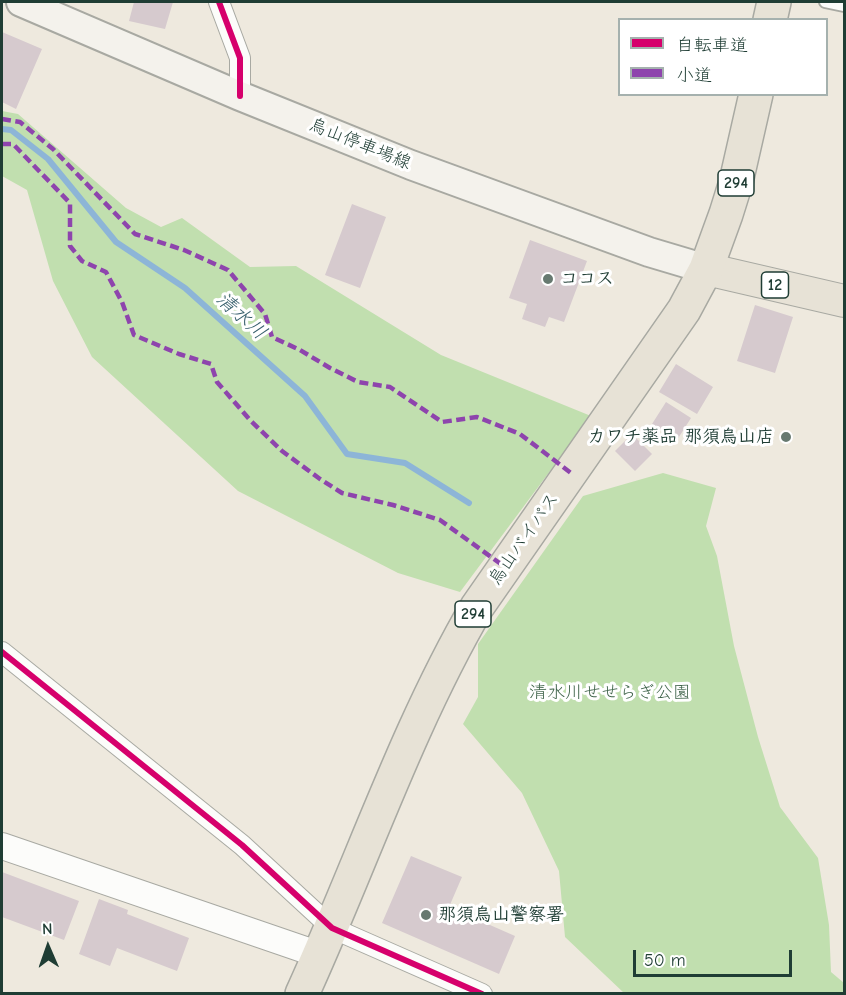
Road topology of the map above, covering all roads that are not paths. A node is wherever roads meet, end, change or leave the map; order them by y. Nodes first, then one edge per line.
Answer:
1 (21, 2) edge
2 (219, 2) edge
3 (774, 2) edge
4 (825, 2) edge
5 (844, 6) edge
6 (770, 18) edge
7 (240, 96) junction
8 (756, 96) edge
9 (706, 269) junction
10 (844, 301) edge
11 (2, 652) edge
12 (2, 846) edge
13 (326, 941) junction
14 (302, 993) edge
15 (482, 993) edge

1 - 7 main road, 烏山停車場線
2 - 7 street
3 - 6 highway
4 - 5 lane
7 - 9 main road, 烏山停車場線
8 - 9 highway, 烏山バイパス / 294
9 - 10 main road, 12
9 - 13 highway, 烏山バイパス / 294
11 - 13 street
12 - 13 street
13 - 14 highway, 烏山バイパス / 294
13 - 15 street

